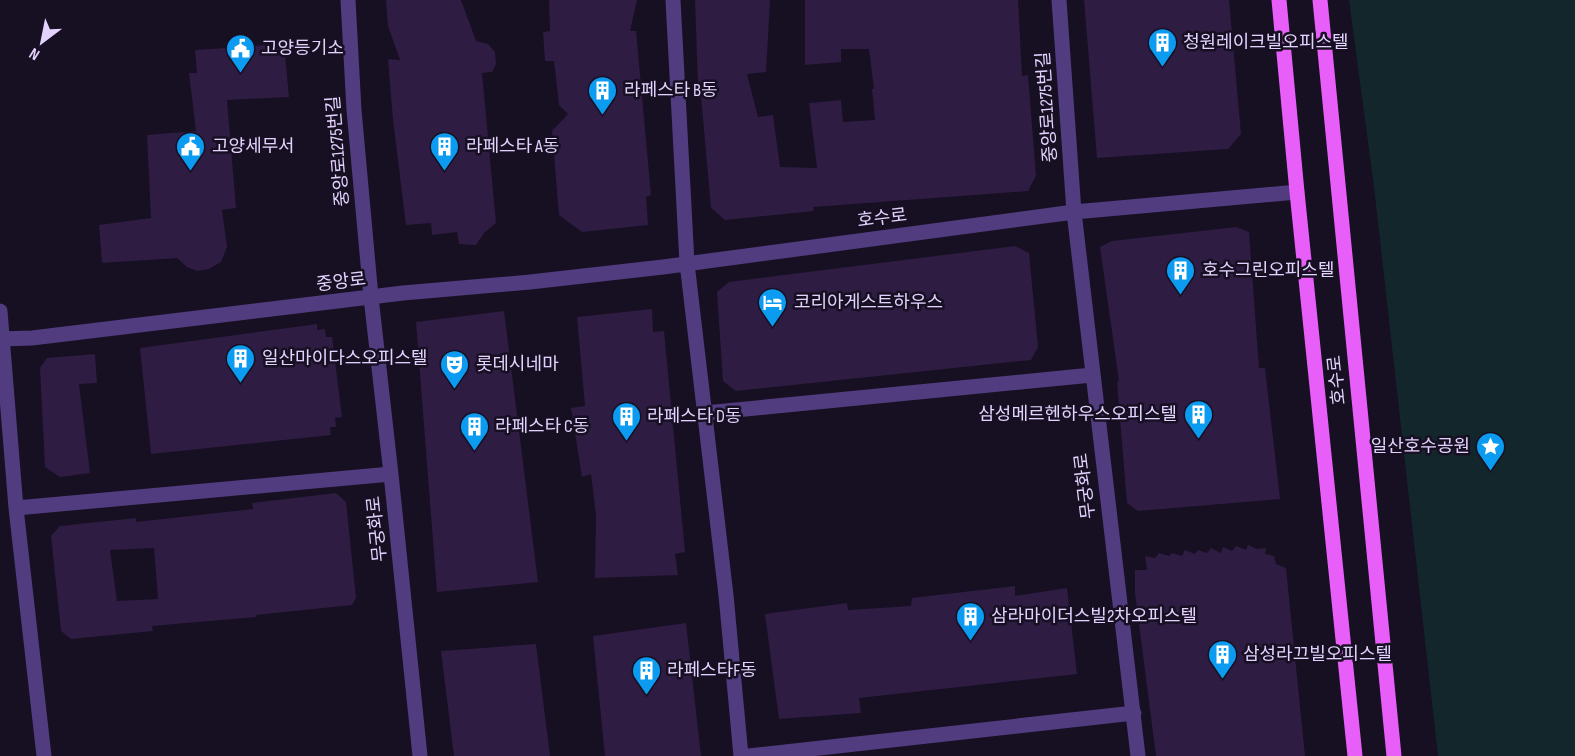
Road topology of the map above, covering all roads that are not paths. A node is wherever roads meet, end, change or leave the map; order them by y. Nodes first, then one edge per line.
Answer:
1 (348, 0) edge
2 (673, 0) edge
3 (1059, 0) edge
4 (1279, 0) edge
5 (1320, 0) edge
6 (1297, 192) junction
7 (1074, 212) junction
8 (687, 263) junction
9 (371, 297) junction
10 (0, 311) edge
11 (1, 339) edge
12 (1092, 375) junction
13 (705, 414) junction
14 (391, 474) junction
15 (16, 508) junction
16 (1134, 713) junction
17 (44, 756) edge
18 (420, 756) edge
19 (741, 756) edge
20 (748, 756) edge
21 (1138, 756) edge
22 (1355, 756) edge
23 (1394, 756) edge

1 - 9 street, 중앙로1275번길
2 - 8 street
3 - 7 street, 중앙로1275번길
4 - 6 main road, 호수로
5 - 23 main road, 호수로
6 - 7 street, 호수로
6 - 22 main road, 호수로
7 - 8 street, 호수로
7 - 12 street, 무궁화로
8 - 9 street, 중앙로
8 - 13 street
9 - 11 street, 중앙로
9 - 14 street, 무궁화로
10 - 11 street
11 - 15 street
12 - 13 street
12 - 16 street, 무궁화로
13 - 19 street
14 - 15 street
14 - 18 street, 무궁화로
15 - 17 street
16 - 20 street
16 - 21 street, 무궁화로

